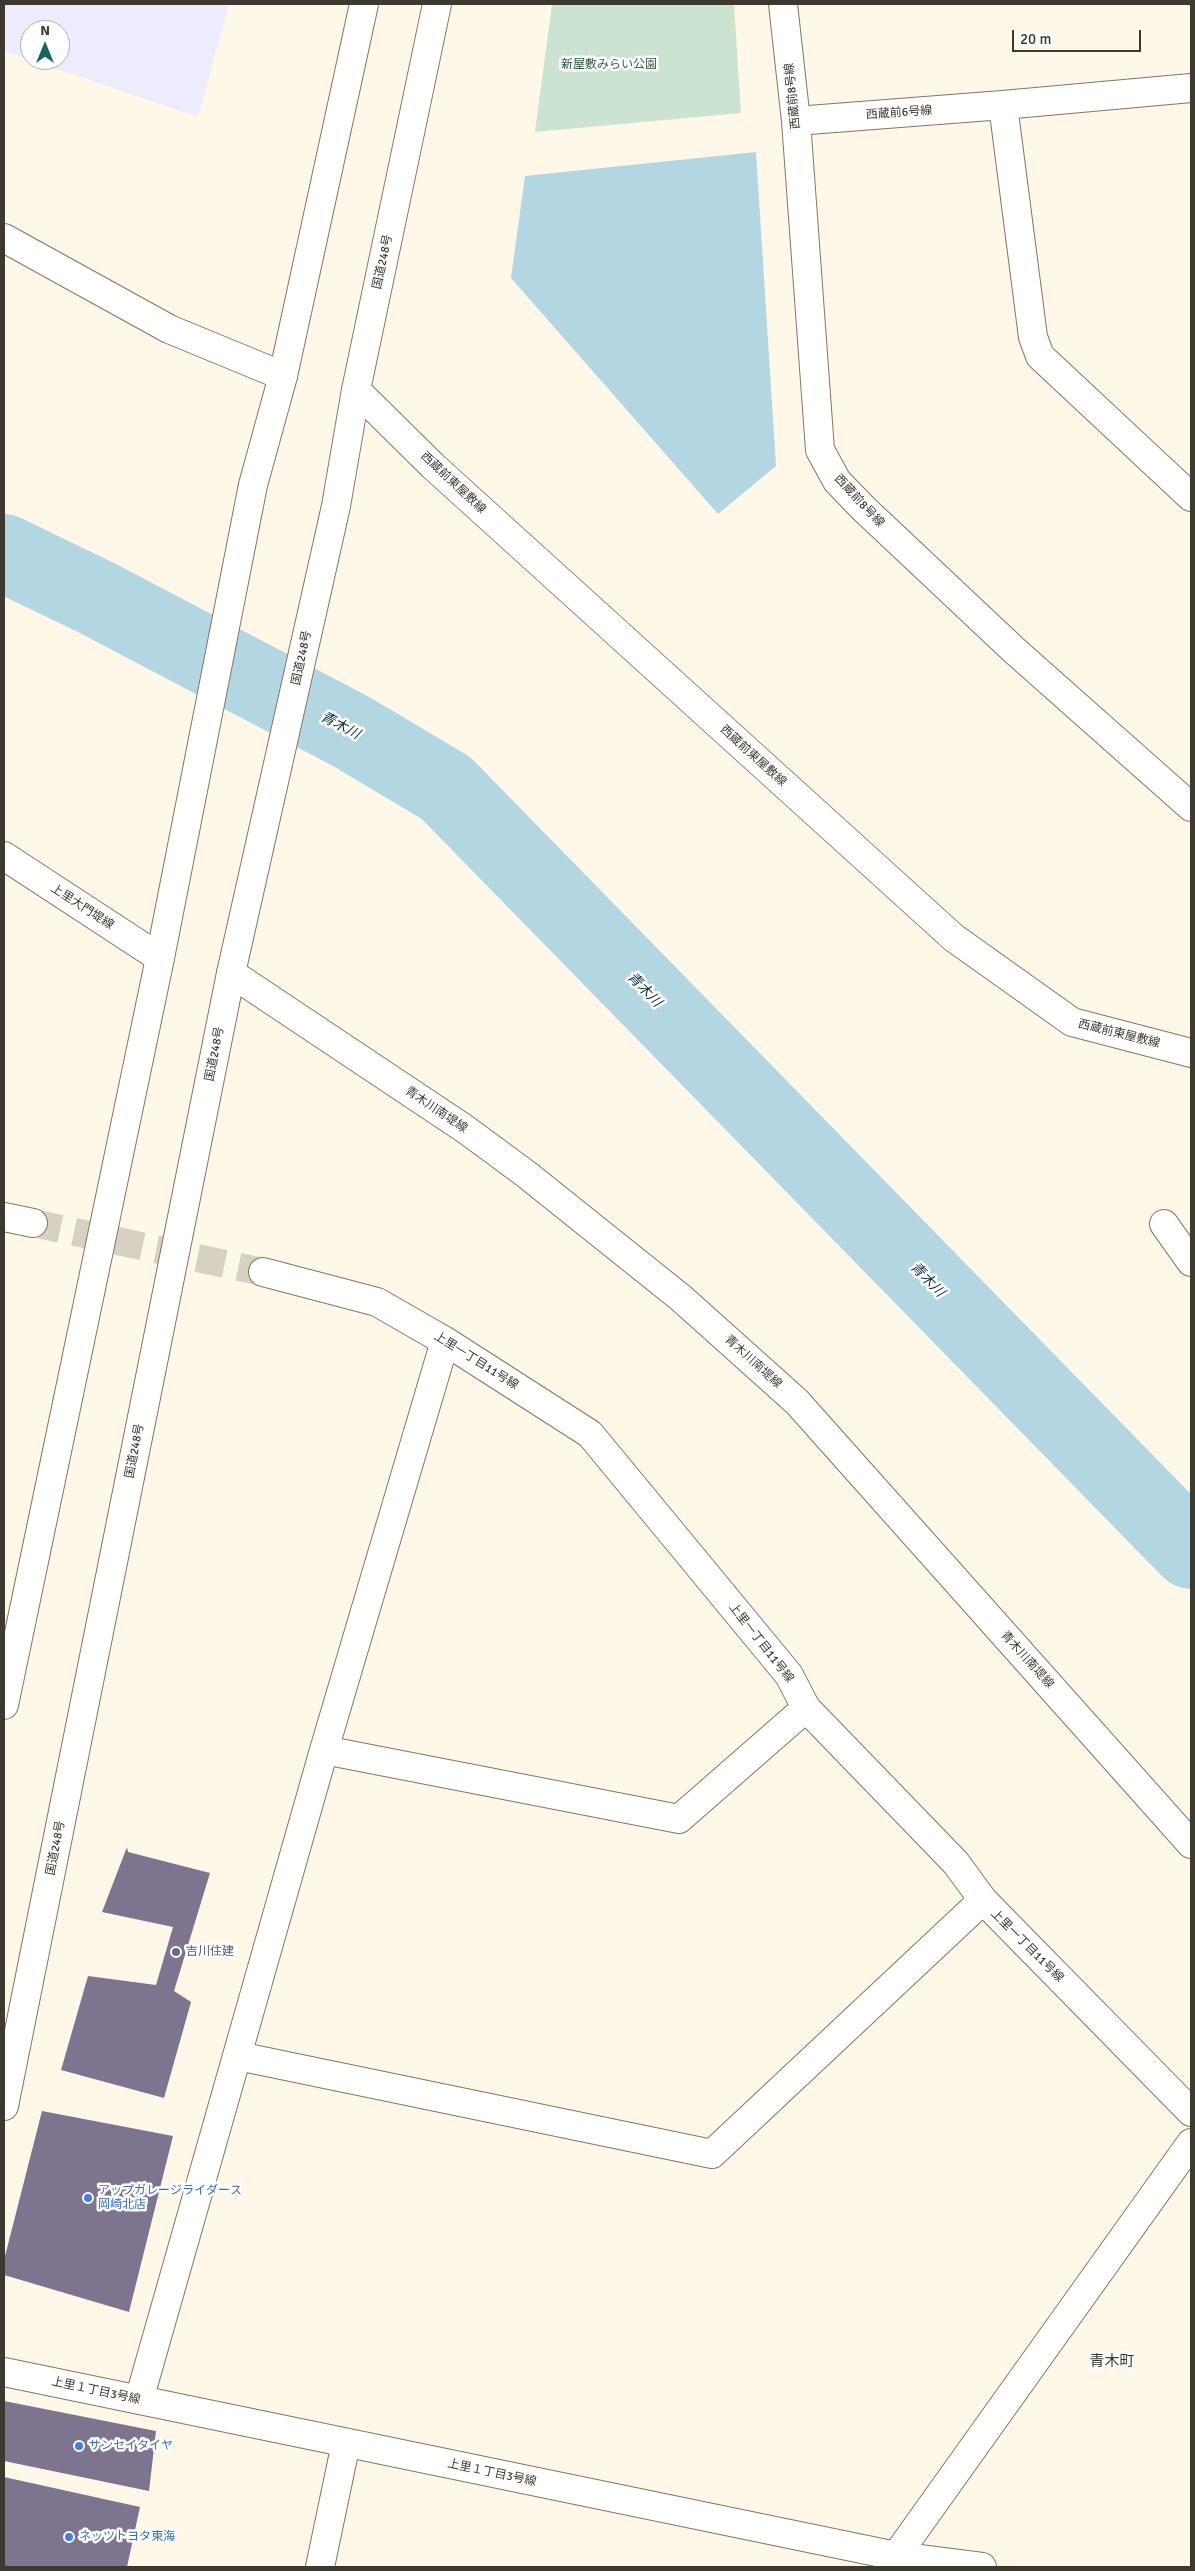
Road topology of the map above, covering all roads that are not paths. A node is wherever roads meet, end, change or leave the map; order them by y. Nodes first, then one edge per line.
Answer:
1 (364, 4) edge
2 (437, 4) edge
3 (783, 4) edge
4 (1191, 88) edge
5 (1003, 105) junction
6 (796, 121) junction
7 (4, 238) edge
8 (283, 376) junction
9 (356, 390) junction
10 (1191, 497) edge
11 (1191, 808) edge
12 (4, 856) edge
13 (160, 958) junction
14 (231, 973) junction
15 (1191, 1053) edge
16 (4, 1217) edge
17 (33, 1223) tunnel mouth
18 (1164, 1224) dead end
19 (1191, 1262) edge
20 (263, 1272) tunnel mouth
21 (445, 1341) junction
22 (4, 1705) edge
23 (806, 1708) junction
24 (324, 1750) junction
25 (1191, 1844) edge
26 (983, 1900) junction
27 (238, 2056) junction
28 (4, 2106) edge
29 (1191, 2112) edge
30 (1191, 2143) edge
31 (4, 2372) edge
32 (139, 2400) junction
33 (346, 2443) junction
34 (895, 2562) edge
35 (320, 2567) edge
36 (982, 2567) edge

1 - 8 main road
2 - 9 main road, 国道248号
3 - 6 main road, 西蔵前8号線
4 - 5 main road, 西蔵前6号線
5 - 6 main road, 西蔵前6号線
5 - 10 main road
6 - 11 main road, 西蔵前8号線
7 - 8 main road
8 - 13 main road
9 - 14 main road, 国道248号
9 - 15 main road, 西蔵前東屋敷線
12 - 13 main road, 上里大門堤線
13 - 22 main road
14 - 25 main road, 青木川南堤線
14 - 28 main road, 国道248号
16 - 17 main road
18 - 19 main road
20 - 21 main road, 上里一丁目11号線
21 - 23 main road, 上里一丁目11号線
21 - 24 main road
23 - 24 main road
23 - 26 main road, 上里一丁目11号線
24 - 27 main road
26 - 27 main road
26 - 29 main road, 上里一丁目11号線
27 - 32 main road
30 - 34 main road
31 - 32 main road, 上里１丁目3号線
32 - 33 main road, 上里１丁目3号線
33 - 34 main road, 上里１丁目3号線
33 - 35 main road
34 - 36 main road, 上里１丁目3号線

